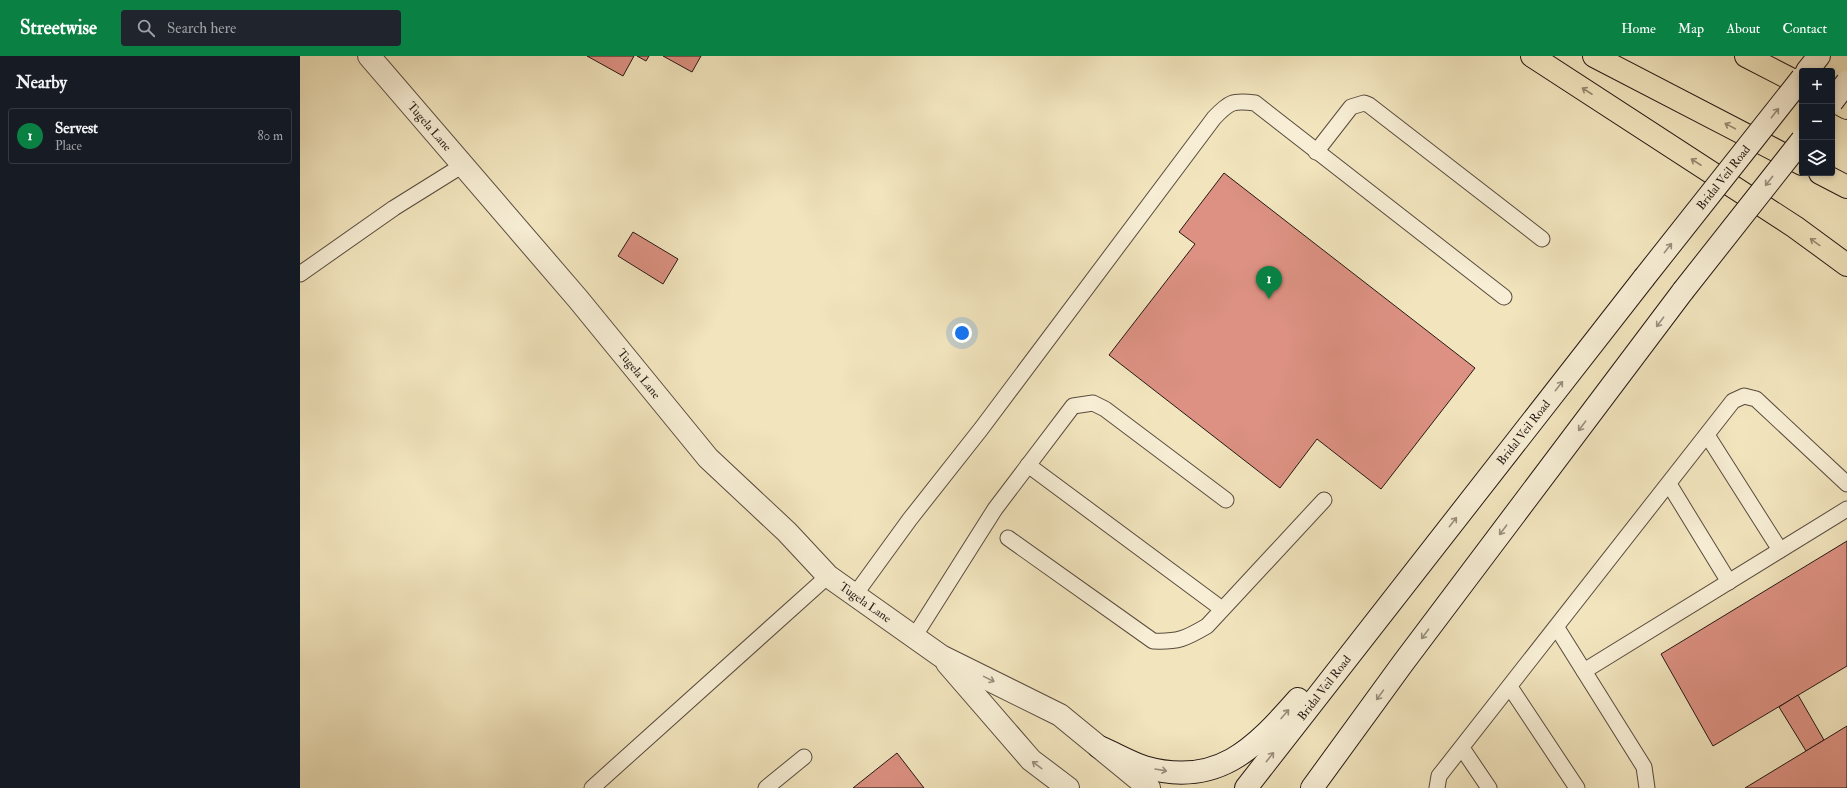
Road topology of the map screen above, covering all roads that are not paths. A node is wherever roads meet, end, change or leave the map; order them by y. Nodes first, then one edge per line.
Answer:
1 (370, 56) edge
2 (1532, 56) edge
3 (1594, 56) edge
4 (1746, 56) edge
5 (1819, 56) edge
6 (1809, 68) edge
7 (1799, 82) edge
8 (1847, 82) edge
9 (1799, 83) edge
10 (1835, 97) edge
11 (1835, 102) edge
12 (1847, 108) edge
13 (1799, 144) edge
14 (1316, 152) junction
15 (1799, 162) edge
16 (463, 165) junction
17 (1826, 176) edge
18 (1847, 187) edge
19 (1542, 239) dead end
20 (1847, 265) edge
21 (300, 274) edge
22 (1504, 297) dead end
23 (1707, 434) junction
24 (1028, 465) junction
25 (1669, 484) junction
26 (1847, 484) edge
27 (1226, 500) dead end
28 (1324, 500) dead end
29 (1847, 509) edge
30 (1008, 538) dead end
31 (1439, 540) junction
32 (1780, 550) junction
33 (828, 576) junction
34 (1729, 582) junction
35 (854, 596) junction
36 (1222, 609) junction
37 (1557, 628) junction
38 (914, 637) junction
39 (941, 656) junction
40 (1584, 671) junction
41 (1510, 687) junction
42 (1099, 747) junction
43 (1462, 748) junction
44 (804, 757) dead end
45 (1318, 783) edge
46 (592, 788) edge
47 (766, 788) edge
48 (1068, 788) edge
49 (1149, 788) edge
50 (1246, 788) edge
51 (1437, 788) edge
52 (1489, 788) edge
53 (1577, 788) edge
54 (1647, 788) edge

1 - 16 street, Tugela Lane
20 -> 2 highway
15 -> 3 highway
4 - 9 highway
5 - 6 street
31 -> 7 street, Bridal Veil Road, bridge
8 - 10 street, bridge
11 - 12 highway
13 -> 45 street, bridge
14 - 19 lane
14 - 22 lane
14 - 35 lane
16 - 21 lane
16 - 33 street, Tugela Lane
17 - 18 highway
23 - 25 lane
23 - 26 lane
23 - 32 lane
24 - 27 lane
24 - 36 lane
24 - 38 lane
25 - 34 lane
25 - 37 lane
28 - 36 lane
29 - 32 lane
30 - 36 lane
42 -> 31 street
50 -> 31 street, Bridal Veil Road
32 - 34 lane
33 - 35 street, Tugela Lane
33 - 46 lane
34 - 40 lane
35 - 38 street, Tugela Lane
37 - 40 lane
37 - 41 lane
38 - 39 street, Tugela Lane
39 -> 42 street, Tugela Lane
48 -> 39 street, Tugela Lane
40 - 54 lane
41 - 43 lane
41 - 53 lane
42 - 49 street, Tugela Lane
43 - 51 lane
43 - 52 lane
44 - 47 lane

